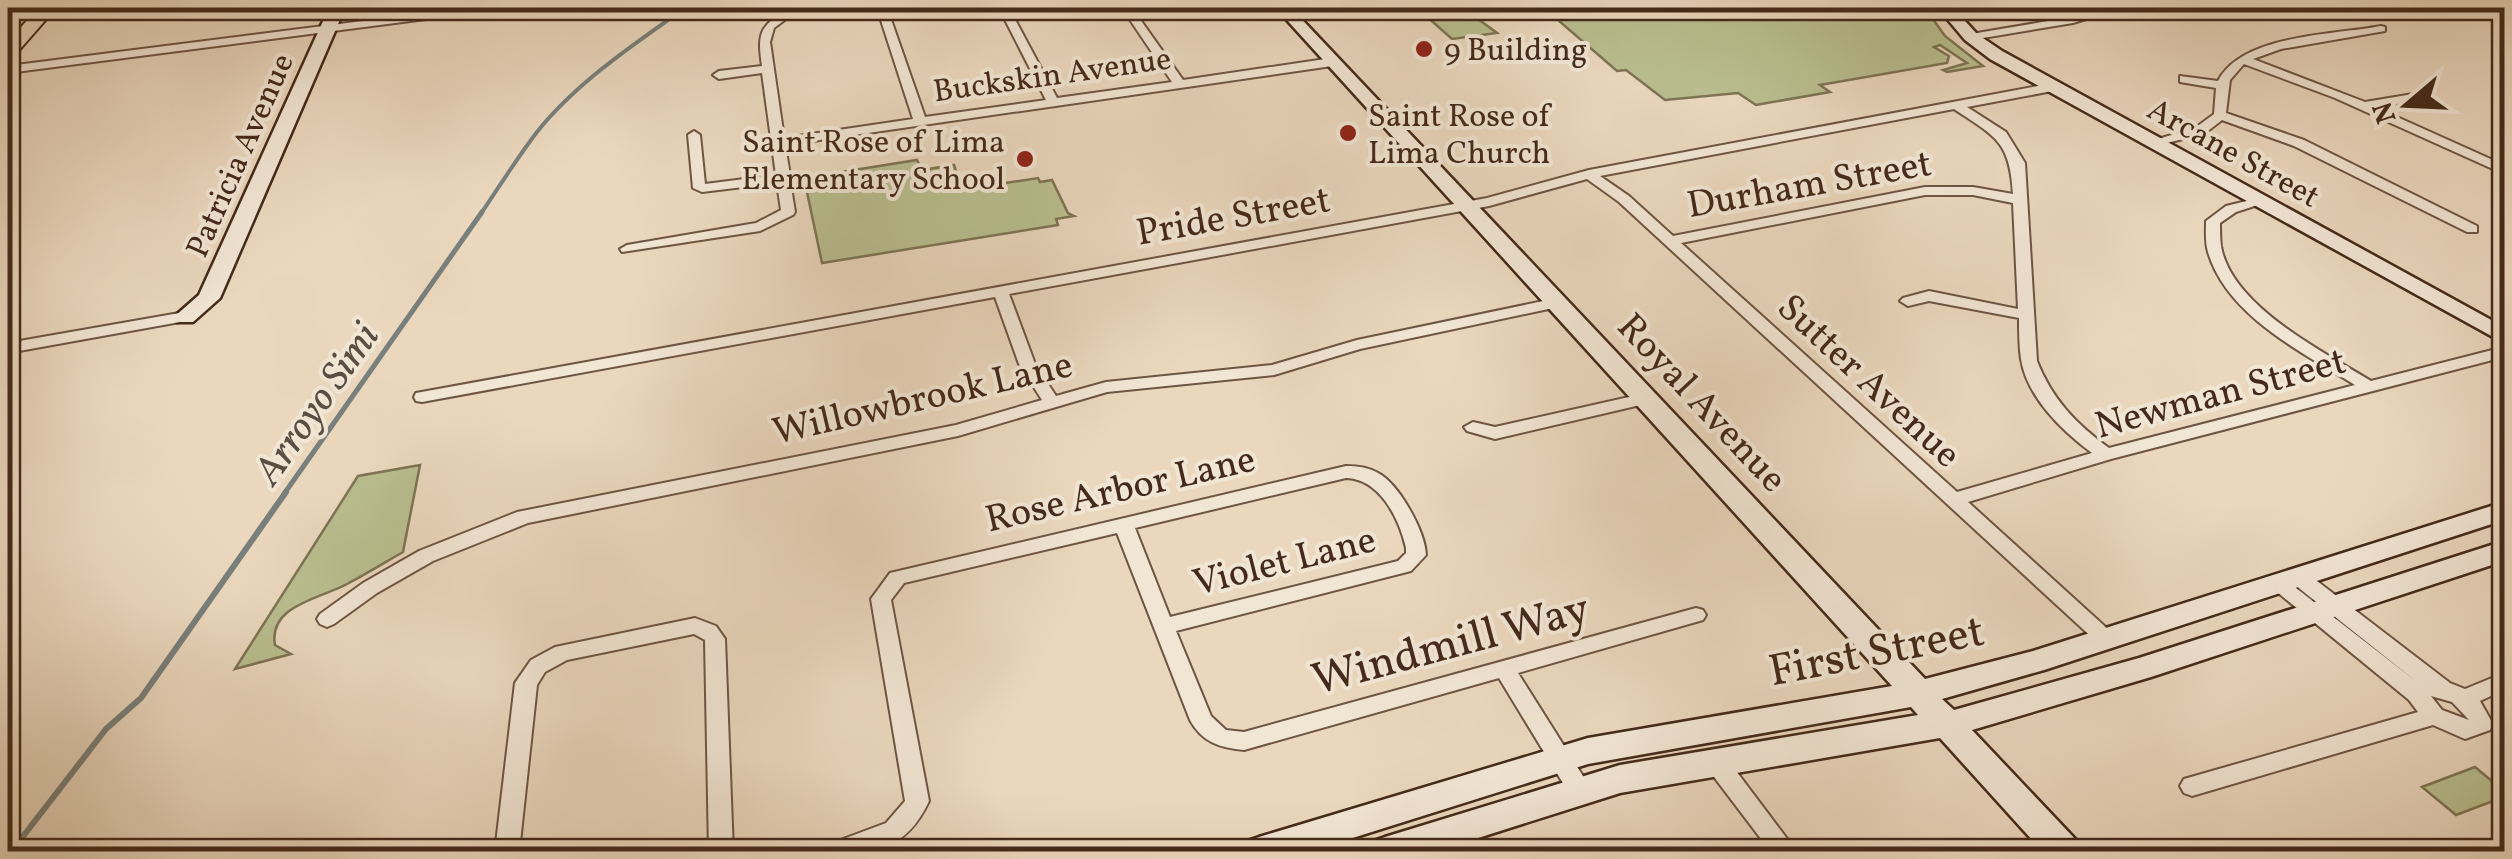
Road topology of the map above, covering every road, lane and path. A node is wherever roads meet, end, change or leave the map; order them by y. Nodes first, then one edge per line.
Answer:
1 (25, 8) edge
2 (46, 8) edge
3 (337, 8) edge
4 (488, 8) edge
5 (795, 8) edge
6 (882, 8) edge
7 (1004, 8) edge
8 (1127, 8) edge
9 (1282, 8) edge
10 (1945, 8) edge
11 (2072, 8) edge
12 (2116, 8) edge
13 (2091, 16) junction
14 (8, 26) edge
15 (2380, 29) dead end
16 (327, 30) junction
17 (1971, 37) junction
18 (8, 52) edge
19 (2242, 60) junction
20 (1332, 62) junction
21 (768, 68) junction
22 (8, 70) edge
23 (719, 75) dead end
24 (2184, 79) dead end
25 (1180, 84) junction
26 (2222, 85) junction
27 (2054, 88) junction
28 (2427, 94) dead end
29 (1053, 102) junction
30 (1956, 105) junction
31 (2366, 106) junction
32 (2220, 115) junction
33 (920, 122) junction
34 (694, 135) dead end
35 (780, 142) junction
36 (2154, 142) junction
37 (2502, 167) edge
38 (1589, 174) junction
39 (786, 178) junction
40 (2020, 200) junction
41 (2262, 202) junction
42 (1464, 206) junction
43 (2472, 229) dead end
44 (1670, 240) junction
45 (627, 249) dead end
46 (1000, 291) junction
47 (1908, 301) dead end
48 (1554, 304) junction
49 (2026, 315) junction
50 (185, 318) joint
51 (2504, 336) edge
52 (8, 348) edge
53 (2504, 352) edge
54 (2369, 387) junction
55 (422, 397) dead end
56 (1647, 398) junction
57 (1052, 403) junction
58 (1472, 427) dead end
59 (2106, 455) junction
60 (1952, 500) junction
61 (2504, 511) edge
62 (1123, 524) junction
63 (2504, 551) edge
64 (1416, 555) joint
65 (2287, 580) junction
66 (2326, 610) junction
67 (1696, 616) dead end
68 (327, 620) dead end
69 (1164, 626) junction
70 (2104, 637) junction
71 (1504, 669) junction
72 (2504, 681) edge
73 (1919, 693) junction
74 (2418, 694) junction
75 (2454, 695) junction
76 (2434, 716) junction
77 (1946, 726) junction
78 (1560, 759) junction
79 (1716, 762) junction
80 (2192, 786) dead end
81 (1580, 791) junction
82 (507, 852) edge
83 (721, 852) edge
84 (836, 852) edge
85 (1259, 852) edge
86 (1385, 852) edge
87 (1784, 852) edge
88 (2065, 852) edge

1 - 14 main road
2 - 18 main road
3 - 16 main road, Patricia Avenue
4 - 16 street
5 - 21 street
6 - 33 street
7 - 29 street
8 - 25 street
9 - 20 main road, Royal Avenue
10 - 17 main road, Arcane Street
11 - 13 street
12 - 13 street
13 - 17 street
15 - 19 street
16 - 22 street
16 - 50 main road, Patricia Avenue
17 - 27 main road, Arcane Street
19 - 26 street
19 - 31 street
20 - 25 street, Buckskin Avenue
20 - 42 main road, Royal Avenue
21 - 23 street
21 - 35 street
24 - 26 street
25 - 29 street, Buckskin Avenue
26 - 32 street
27 - 30 street, Pride Street
27 - 36 main road, Arcane Street
28 - 31 street
29 - 33 street, Buckskin Avenue
30 - 38 street, Pride Street
30 - 40 street
31 - 37 street
32 - 36 street
32 - 43 street
33 - 35 street, Buckskin Avenue
34 - 39 street
35 - 39 street
36 - 41 main road, Arcane Street
38 - 42 street, Pride Street
38 - 44 street, Sutter Avenue
39 - 45 street
40 - 44 street, Durham Street
40 - 49 street
41 - 51 main road, Arcane Street
41 - 54 street
42 - 46 street, Pride Street
42 - 48 main road, Royal Avenue
44 - 60 street, Sutter Avenue
46 - 55 street, Pride Street
46 - 57 street
47 - 49 street
48 - 56 main road, Royal Avenue
48 - 57 street, Willowbrook Lane
49 - 59 street
50 - 52 street
53 - 54 street, Newman Street
54 - 59 street, Newman Street
56 - 58 street
56 - 73 main road, Royal Avenue
57 - 68 street, Willowbrook Lane
59 - 60 street, Newman Street
60 - 70 street, Sutter Avenue
61 - 65 main road, First Street
62 - 64 street, Rose Arbor Lane
62 - 69 street
62 - 84 street, Rose Arbor Lane
63 - 66 main road, First Street
64 - 69 street, Violet Lane
65 - 66 street
65 - 70 main road, First Street
66 - 74 street
66 - 75 street
66 - 77 main road, First Street
67 - 71 street, Windmill Way
69 - 71 street, Windmill Way
70 - 73 main road, First Street
71 - 78 street
72 - 75 street
73 - 77 main road, Royal Avenue
73 - 78 main road, First Street
74 - 75 street
74 - 76 street
75 - 76 street
76 - 80 street
77 - 79 main road, First Street
77 - 88 main road, Royal Avenue
78 - 81 street
78 - 85 main road, First Street
79 - 81 main road, First Street
79 - 87 street
81 - 86 main road, First Street
82 - 83 street

